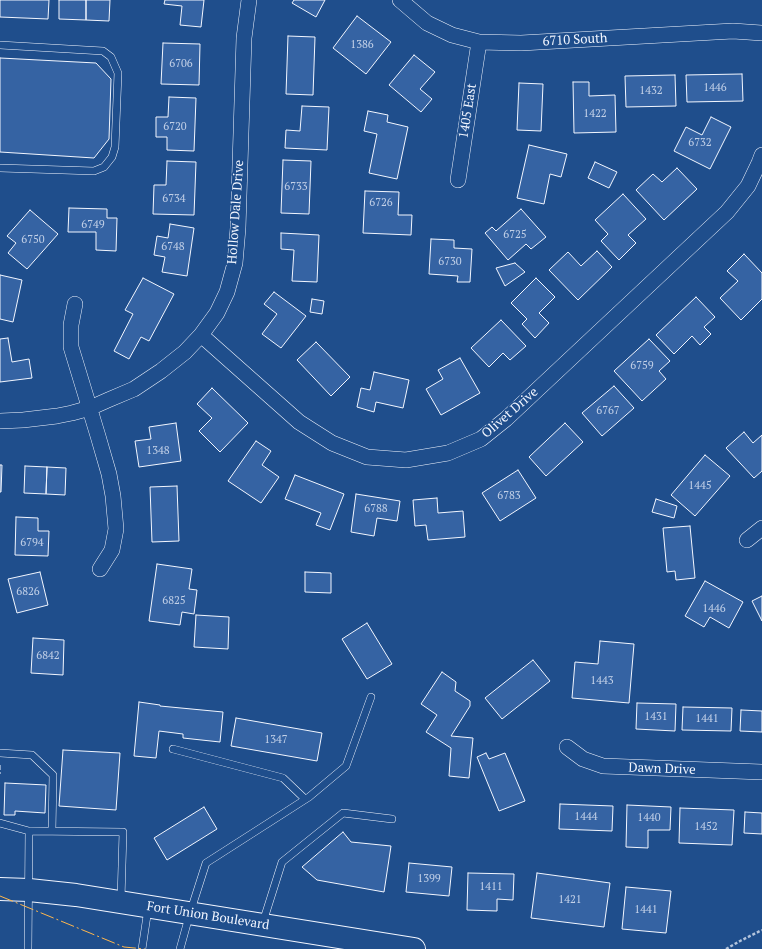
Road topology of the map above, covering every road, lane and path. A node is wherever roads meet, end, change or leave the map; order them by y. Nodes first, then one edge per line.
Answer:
1 (249, 0) edge
2 (400, 0) edge
3 (762, 33) edge
4 (479, 42) junction
5 (0, 45) edge
6 (762, 155) edge
7 (0, 168) edge
8 (458, 180) dead end
9 (75, 304) dead end
10 (202, 335) junction
11 (90, 408) junction
12 (0, 420) edge
13 (762, 528) edge
14 (747, 540) dead end
15 (100, 569) dead end
16 (371, 698) dead end
17 (567, 747) dead end
18 (173, 749) dead end
19 (0, 753) edge
20 (762, 772) edge
21 (305, 799) junction
22 (392, 819) dead end
23 (0, 823) edge
24 (29, 831) junction
25 (52, 831) junction
26 (0, 889) edge
27 (29, 890) junction
28 (121, 902) junction
29 (149, 906) junction
30 (190, 913) junction
31 (262, 924) junction
32 (762, 930) edge
33 (408, 948) edge
34 (28, 949) edge
35 (142, 949) edge
36 (180, 949) edge
37 (726, 949) edge

1 - 10 street, Hollow Dale Drive
2 - 4 street, 6710 South
3 - 4 street, 6710 South
4 - 8 street, 1405 East
5 - 7 lane
6 - 10 street, Olivet Drive
9 - 11 street
10 - 11 street, Hollow Dale Drive
11 - 12 street, Hollow Dale Drive
11 - 15 street
13 - 14 street
16 - 21 lane
17 - 20 street, Dawn Drive
18 - 21 lane
19 - 25 lane
21 - 30 lane
22 - 31 lane
23 - 24 lane
24 - 25 lane
24 - 27 lane
25 - 28 lane
26 - 27 main road, Fort Union Boulevard
27 - 28 main road, Fort Union Boulevard
27 - 34 lane
28 - 29 main road, Fort Union Boulevard
29 - 30 main road, Fort Union Boulevard
29 - 35 lane
30 - 31 main road, Fort Union Boulevard
30 - 36 lane
31 - 33 main road, Fort Union Boulevard
32 - 37 path

